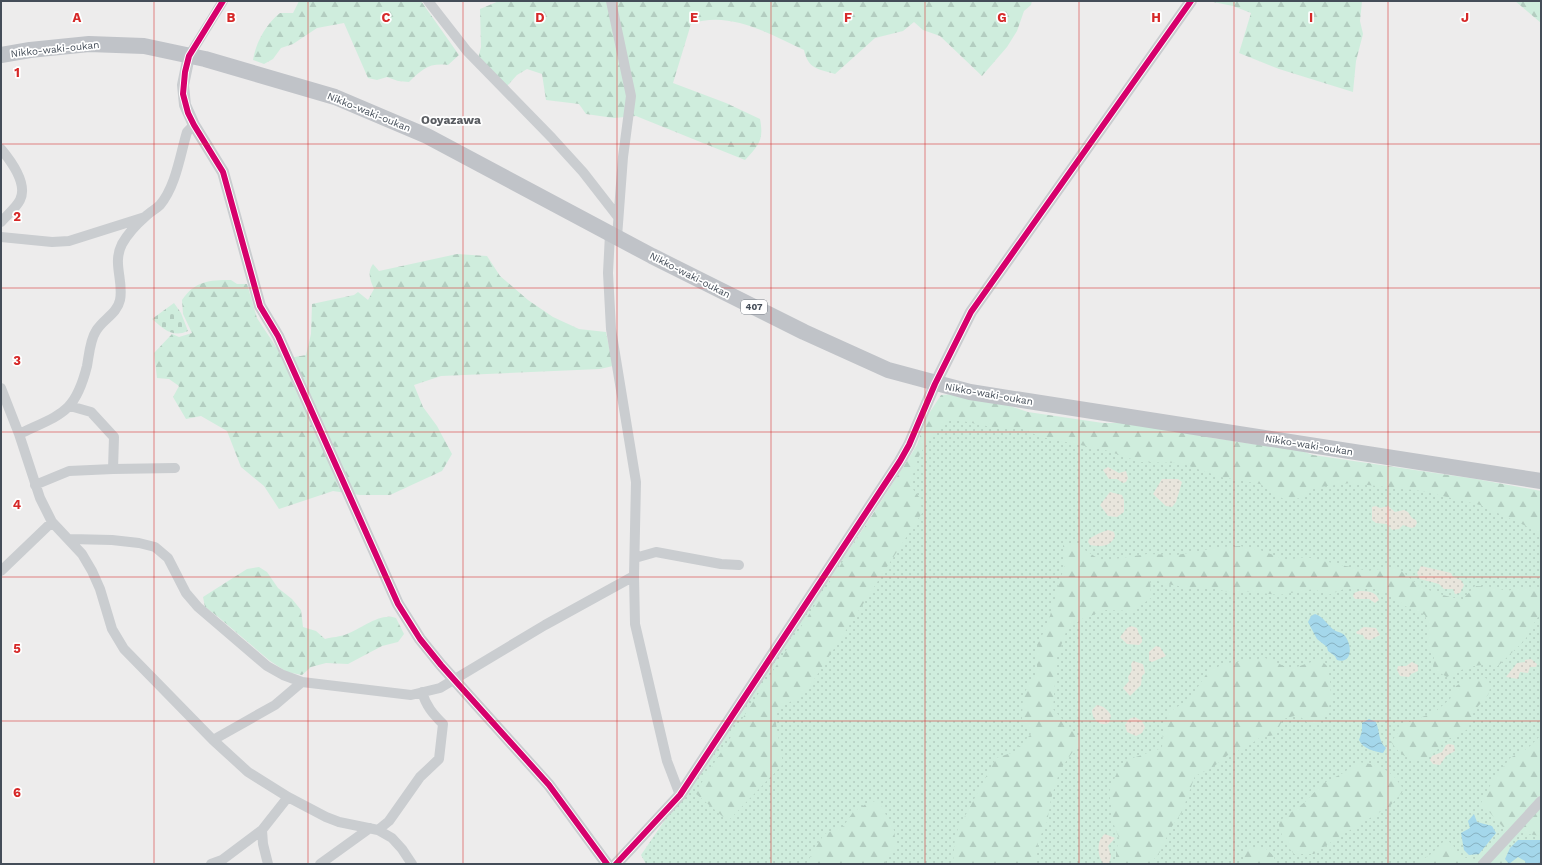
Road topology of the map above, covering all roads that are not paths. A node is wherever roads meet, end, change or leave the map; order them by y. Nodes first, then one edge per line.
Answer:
1 (223, 1) edge
2 (428, 1) edge
3 (611, 1) edge
4 (1190, 1) edge
5 (1, 55) edge
6 (189, 56) junction
7 (194, 125) junction
8 (1, 149) edge
9 (145, 217) junction
10 (618, 217) junction
11 (1, 222) edge
12 (614, 235) junction
13 (1, 237) edge
14 (935, 384) junction
15 (1, 388) edge
16 (70, 406) junction
17 (19, 434) junction
18 (175, 468) dead end
19 (113, 470) junction
20 (1541, 481) edge
21 (35, 484) junction
22 (52, 522) junction
23 (70, 539) junction
24 (635, 558) junction
25 (739, 565) dead end
26 (1, 571) edge
27 (634, 576) junction
28 (453, 680) junction
29 (302, 682) junction
30 (422, 692) junction
31 (213, 740) junction
32 (680, 795) junction
33 (288, 797) junction
34 (1538, 804) edge
35 (1541, 816) edge
36 (374, 829) junction
37 (262, 830) junction
38 (211, 864) edge
39 (268, 864) edge
40 (320, 864) edge
41 (412, 864) edge
42 (607, 864) edge
43 (616, 864) edge
44 (1483, 864) edge

1 - 6 street
2 - 10 street
3 - 10 street
4 - 14 street
5 - 6 highway, Nikko-waki-oukan / 407
6 - 7 street
6 - 12 highway, Nikko-waki-oukan / 407
7 - 9 street
7 - 28 street
8 - 11 street
9 - 13 street
9 - 16 street
10 - 12 street
12 - 14 highway, Nikko-waki-oukan / 407
12 - 24 street
14 - 20 highway, Nikko-waki-oukan / 407
14 - 32 street
15 - 17 street
16 - 17 street
16 - 19 street
17 - 21 street
18 - 19 street
19 - 21 street
21 - 22 street
22 - 23 street
22 - 26 street
23 - 29 street
23 - 31 street
24 - 25 street
24 - 27 street
27 - 28 street
27 - 32 street
28 - 30 street
28 - 42 street
29 - 30 street
29 - 31 street
30 - 36 street
31 - 33 street
32 - 43 street
33 - 36 street
33 - 37 street
34 - 35 street
34 - 44 street
36 - 40 street
36 - 41 street
37 - 38 street
37 - 39 street

